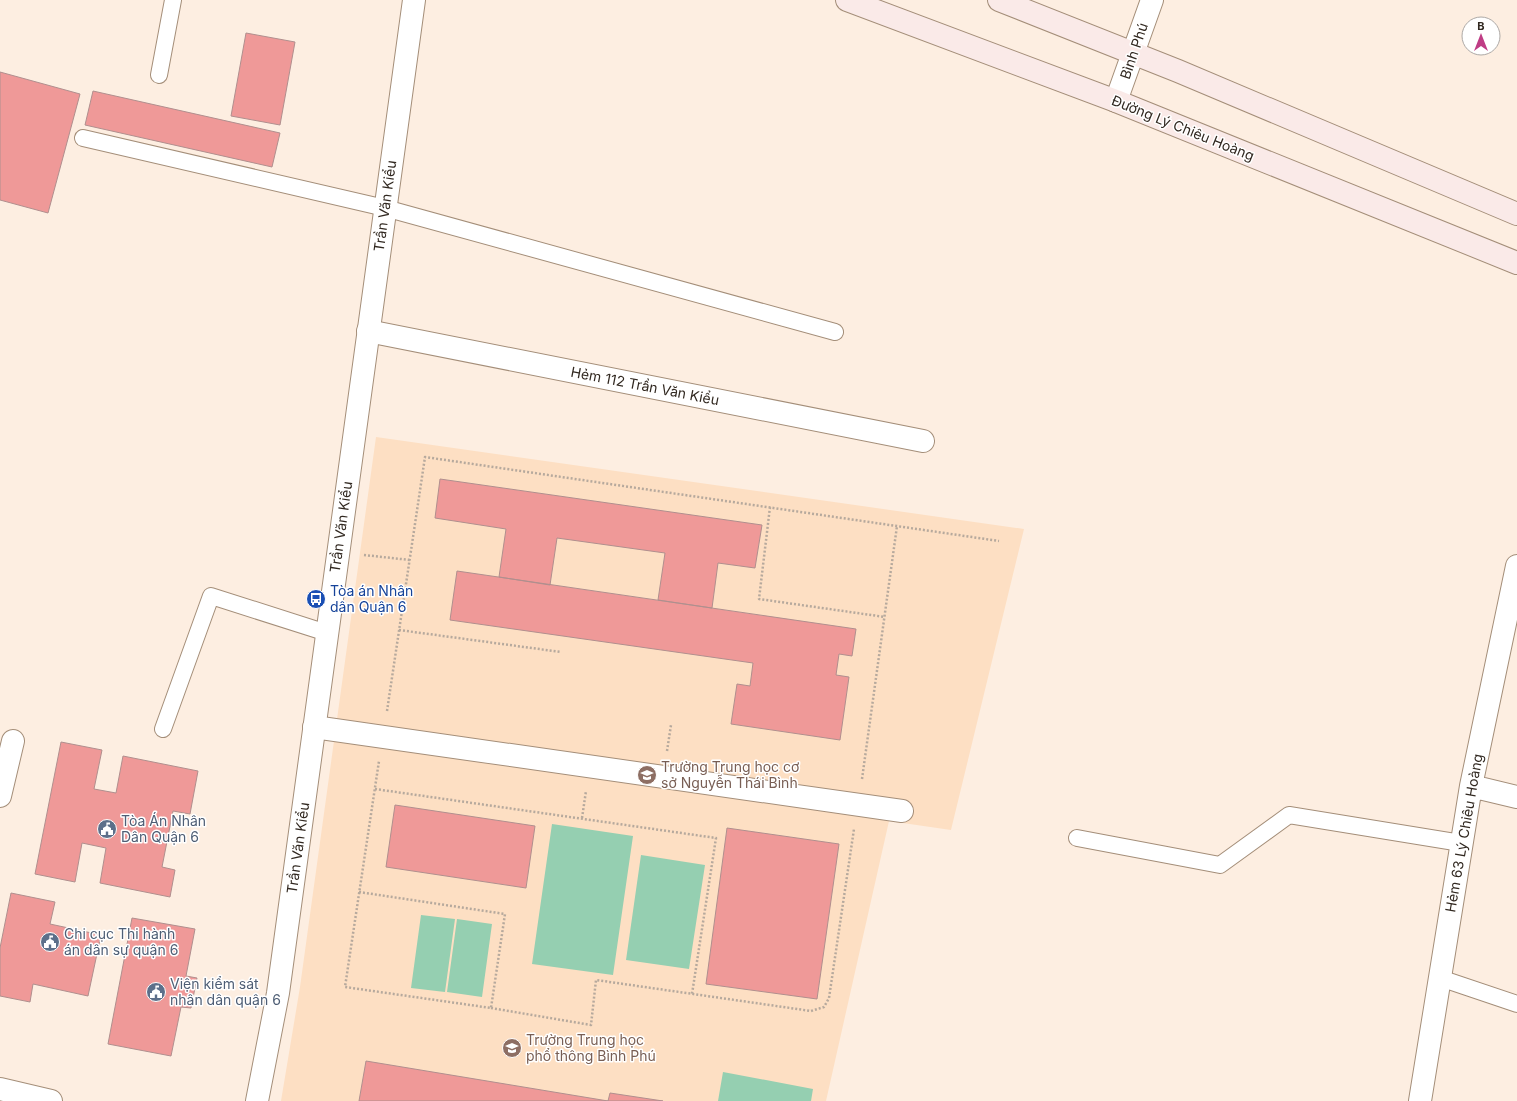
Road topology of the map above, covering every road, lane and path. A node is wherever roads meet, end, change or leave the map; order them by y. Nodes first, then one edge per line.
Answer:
1 (173, 0) edge
2 (414, 0) edge
3 (847, 0) edge
4 (999, 0) edge
5 (1152, 0) edge
6 (1134, 53) junction
7 (159, 75) dead end
8 (1116, 101) junction
9 (83, 138) dead end
10 (385, 208) junction
11 (1517, 214) edge
12 (1517, 263) edge
13 (368, 331) junction
14 (835, 332) dead end
15 (923, 441) dead end
16 (770, 508) junction
17 (897, 526) junction
18 (999, 541) dead end
19 (338, 552) junction
20 (410, 560) junction
21 (1517, 566) edge
22 (885, 617) junction
23 (399, 630) junction
24 (327, 633) junction
25 (561, 652) dead end
26 (314, 727) junction
27 (163, 729) dead end
28 (383, 737) junction
29 (13, 741) dead end
30 (1471, 786) junction
31 (375, 789) junction
32 (0, 796) edge
33 (1517, 797) edge
34 (858, 805) junction
35 (902, 811) dead end
36 (1077, 838) dead end
37 (1461, 843) junction
38 (359, 892) junction
39 (1440, 978) junction
40 (692, 994) junction
41 (1517, 1004) edge
42 (491, 1008) junction
43 (0, 1089) edge
44 (51, 1101) edge
45 (257, 1101) edge
46 (1420, 1101) edge

1 - 7 lane
2 - 10 street, Trần Văn Kiểu
3 - 8 main road, Đường Lý Chiêu Hoàng
4 - 6 main road
5 - 6 street, Bình Phú
6 - 8 street, Bình Phú
6 - 11 main road
8 - 12 main road, Đường Lý Chiêu Hoàng
9 - 10 lane
10 - 13 street, Trần Văn Kiểu
10 - 14 lane
13 - 15 street, Hẻm 112 Trần Văn Kiểu
13 - 19 street, Trần Văn Kiểu
16 - 17 path
16 - 20 path
16 - 22 path
17 - 18 path
17 - 22 path
19 - 20 path
19 - 24 street, Trần Văn Kiểu
20 - 23 path
21 - 30 street, Hẻm 63 Lý Chiêu Hoàng
22 - 34 path
23 - 25 path
23 - 28 path
24 - 26 street, Trần Văn Kiểu
24 - 27 lane
26 - 28 street
26 - 45 street, Trần Văn Kiểu
28 - 31 path
28 - 34 street
29 - 32 street
30 - 33 street
30 - 37 street, Hẻm 63 Lý Chiêu Hoàng
31 - 38 path
31 - 40 path
34 - 35 street
34 - 40 path
36 - 37 lane
37 - 39 street, Hẻm 63 Lý Chiêu Hoàng
38 - 42 path
38 - 42 path
39 - 41 lane
39 - 46 street, Hẻm 63 Lý Chiêu Hoàng
40 - 42 path
43 - 44 street

